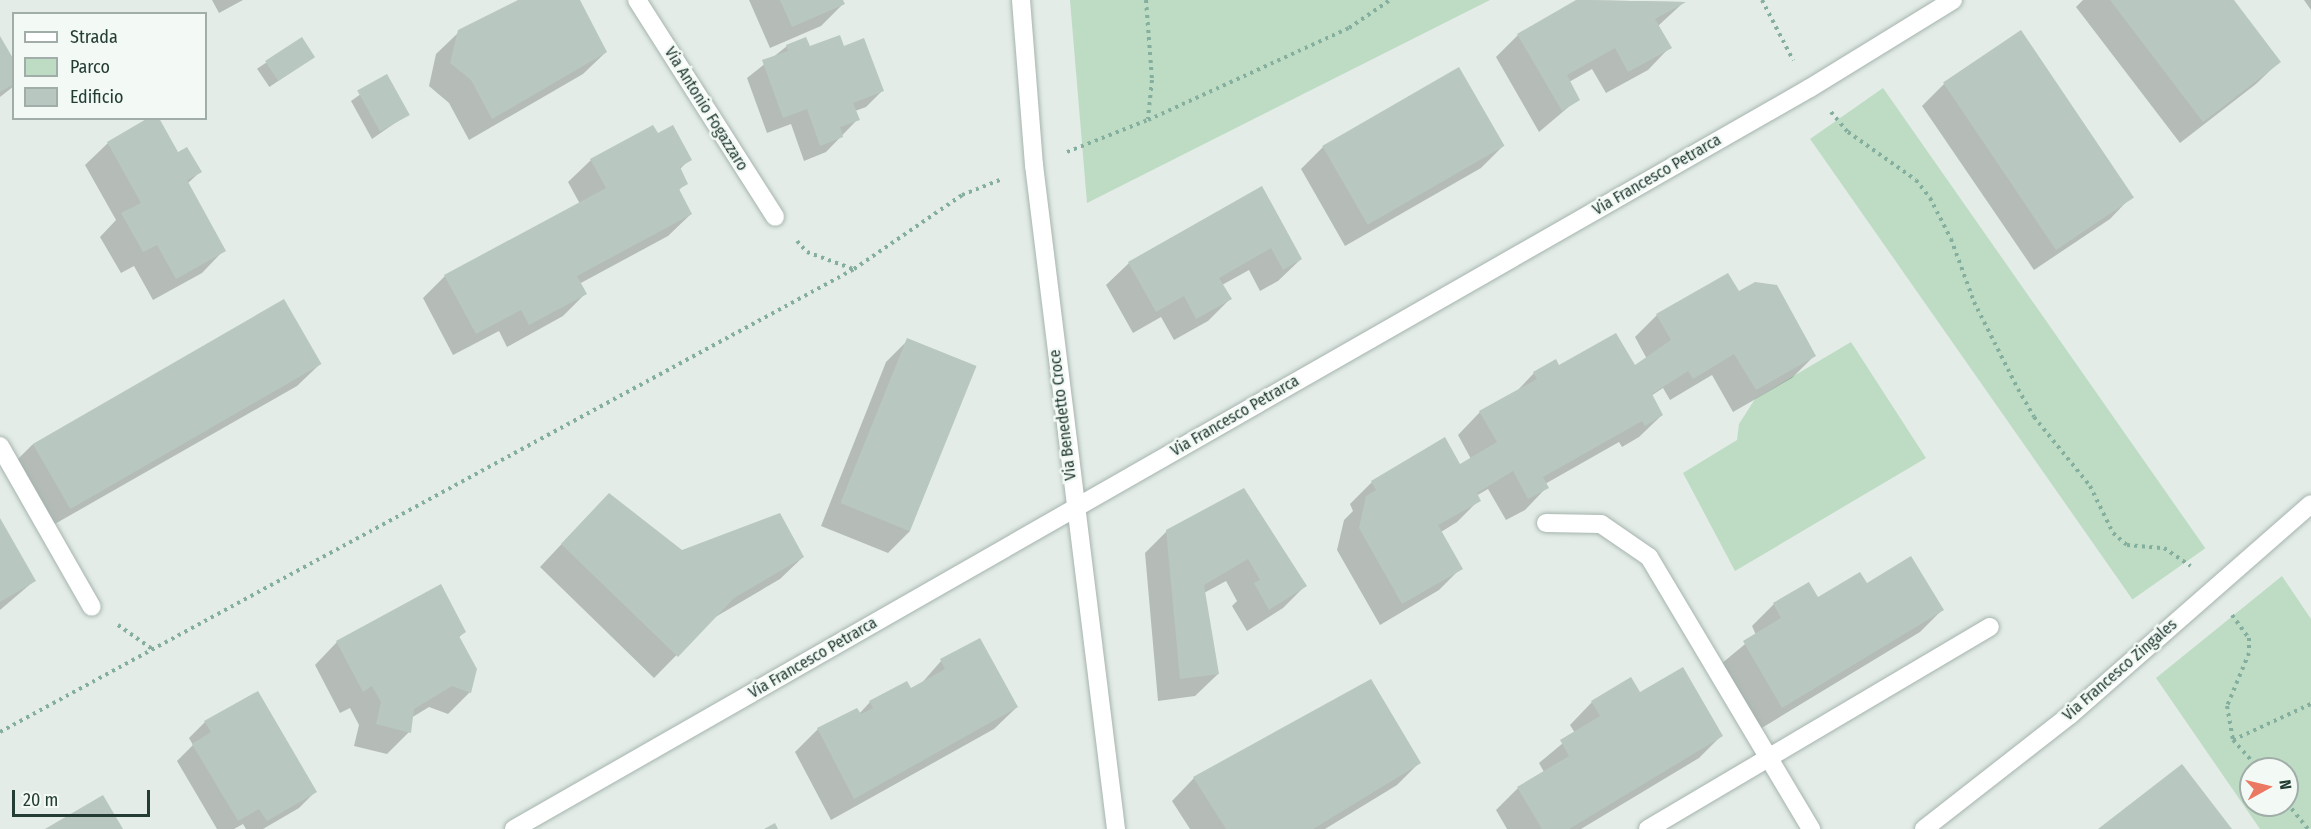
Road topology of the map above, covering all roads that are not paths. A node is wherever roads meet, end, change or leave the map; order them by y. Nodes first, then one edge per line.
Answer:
1 (637, 0) edge
2 (1021, 0) edge
3 (1953, 0) edge
4 (775, 217) road end
5 (0, 446) edge
6 (2311, 504) edge
7 (1074, 508) junction
8 (1546, 523) dead end
9 (92, 607) road end
10 (1990, 627) dead end
11 (1769, 758) junction
12 (514, 829) edge
13 (1116, 829) edge
14 (1648, 829) edge
15 (1811, 829) edge
16 (1924, 829) edge

1 - 4 street, Via Antonio Fogazzaro
2 - 7 street, Via Benedetto Croce
3 - 7 street, Via Francesco Petrarca
5 - 9 street
6 - 16 street, Via Francesco Zingales
7 - 12 street, Via Francesco Petrarca
7 - 13 street, Via Benedetto Croce
8 - 11 street
10 - 11 street
11 - 14 street
11 - 15 street

